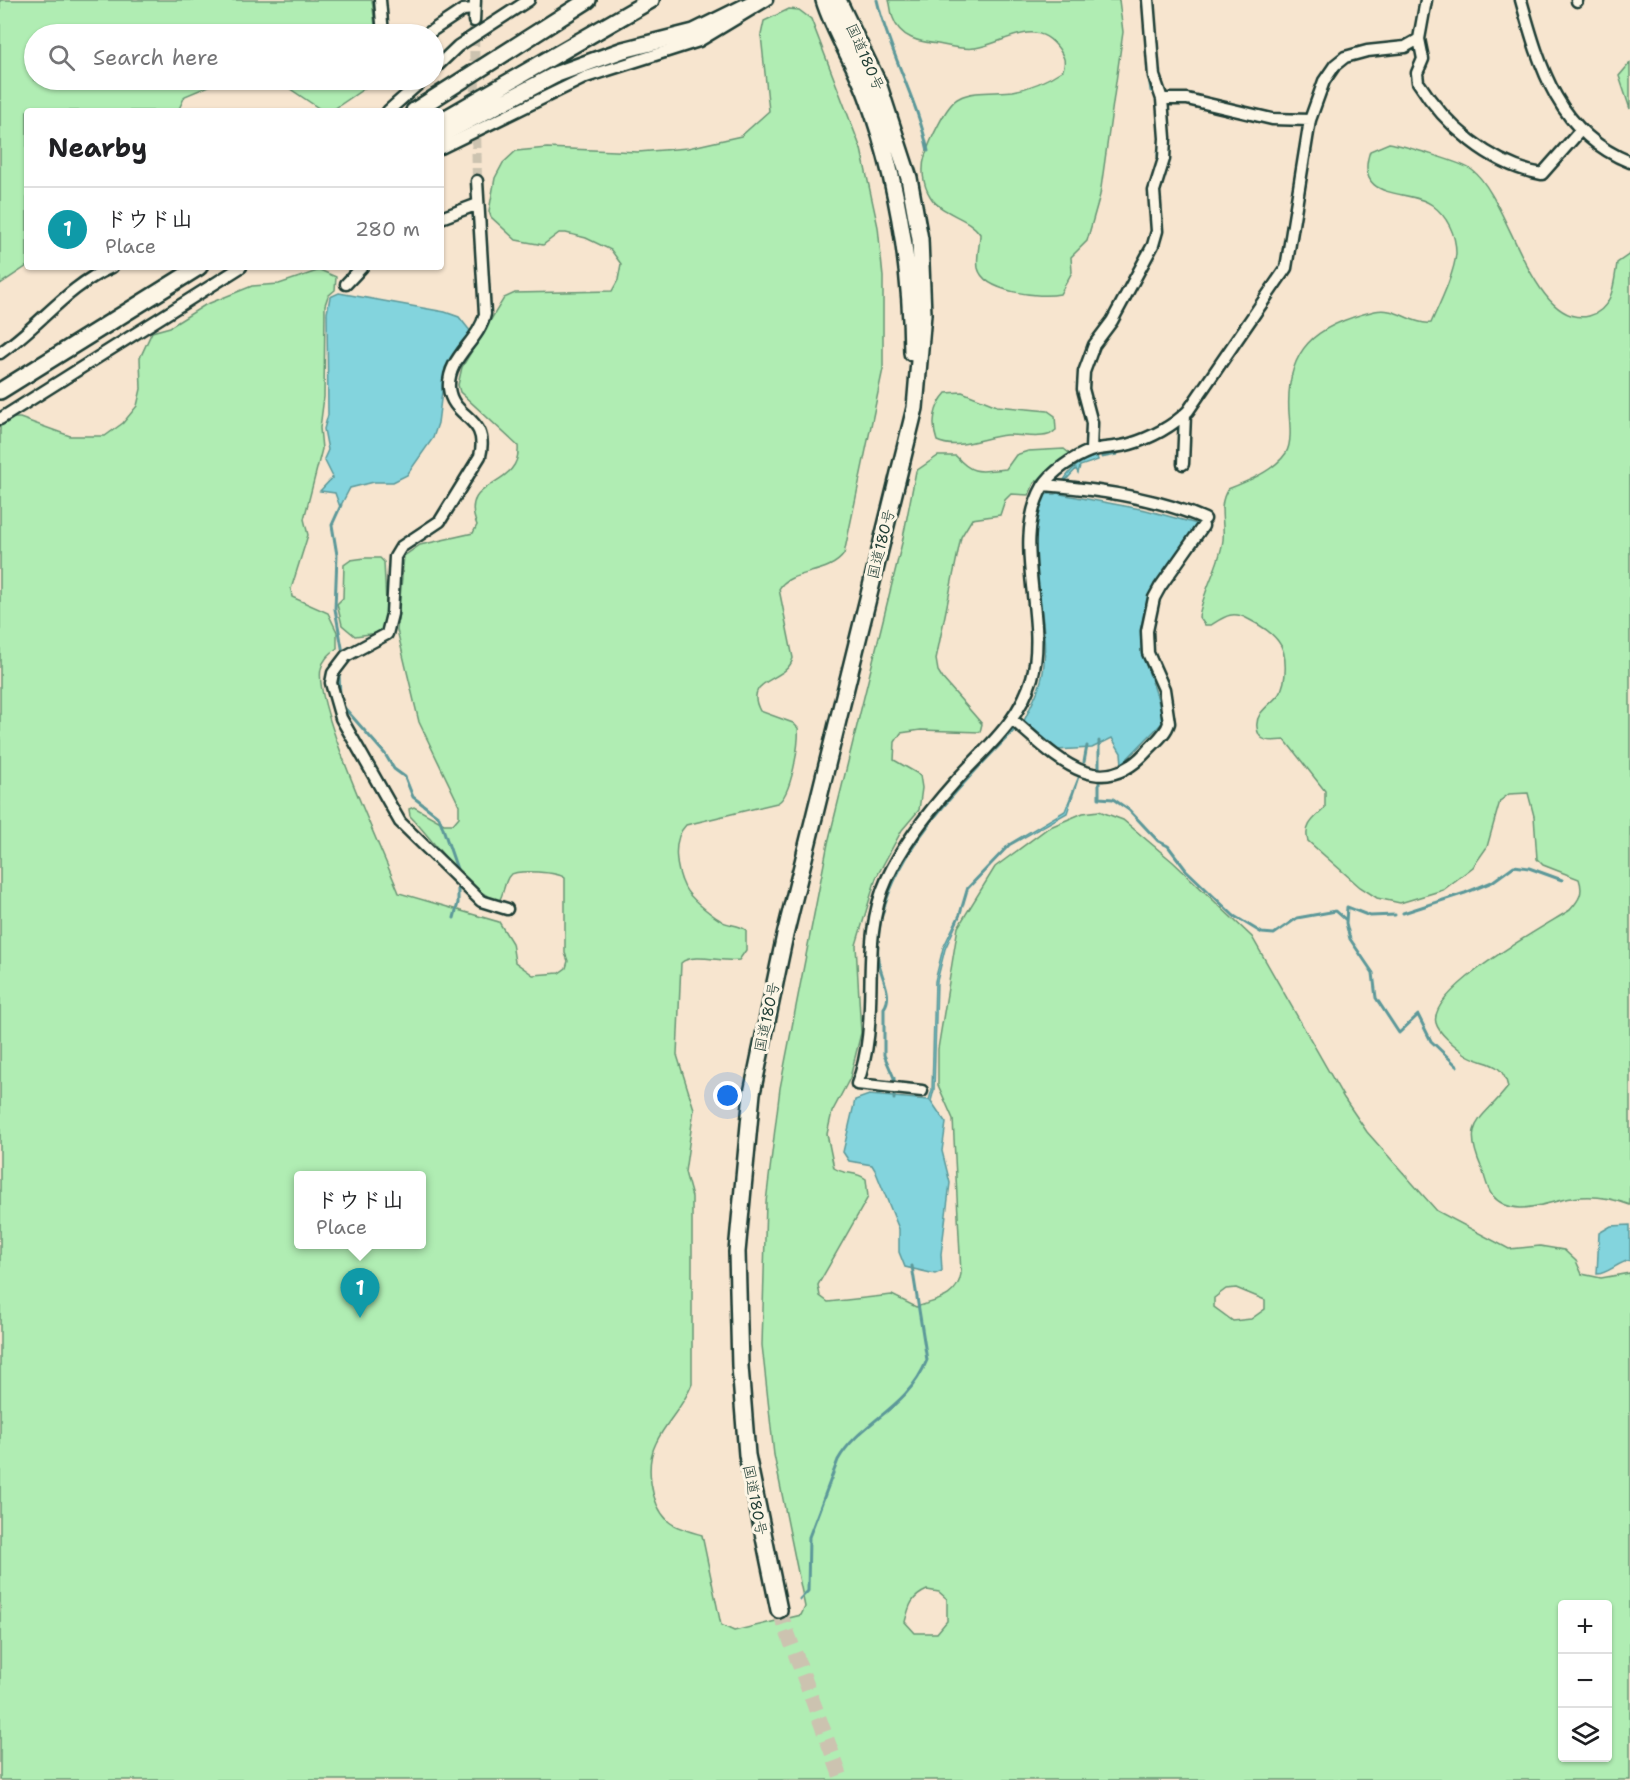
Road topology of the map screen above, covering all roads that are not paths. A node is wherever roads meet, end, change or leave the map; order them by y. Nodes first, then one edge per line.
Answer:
1 (380, 0) edge
2 (529, 0) edge
3 (588, 0) edge
4 (651, 0) edge
5 (759, 0) edge
6 (767, 0) edge
7 (824, 0) edge
8 (838, 0) edge
9 (1148, 0) edge
10 (1426, 0) edge
11 (1521, 0) edge
12 (474, 10) edge
13 (382, 24) edge
14 (443, 24) edge
15 (1419, 39) junction
16 (444, 59) edge
17 (412, 90) edge
18 (1162, 99) junction
19 (391, 108) edge
20 (419, 108) edge
21 (444, 119) edge
22 (1310, 120) junction
23 (1580, 131) junction
24 (444, 133) edge
25 (444, 147) edge
26 (1630, 162) edge
27 (477, 181) tunnel mouth
28 (478, 204) junction
29 (444, 217) edge
30 (104, 270) edge
31 (191, 270) edge
32 (235, 270) edge
33 (359, 270) edge
34 (346, 284) dead end
35 (0, 353) edge
36 (0, 391) edge
37 (1185, 414) junction
38 (0, 419) edge
39 (908, 434) junction
40 (1091, 450) junction
41 (1183, 464) dead end
42 (1044, 485) junction
43 (1013, 720) junction
44 (507, 909) dead end
45 (922, 1091) dead end
46 (779, 1610) tunnel mouth

1 - 13 street
2 - 16 street
3 - 20 highway
4 - 21 highway
5 - 24 highway
6 - 25 street
7 - 39 highway, 国道180号
8 - 39 highway, 国道180号
9 - 18 street
10 - 15 street
11 - 23 street
12 - 14 street
15 - 22 street
15 - 23 street
17 - 19 street
18 - 22 street
18 - 40 street
22 - 37 street
23 - 26 street
27 - 28 street
28 - 29 street
28 - 44 street
30 - 35 street
31 - 36 highway
32 - 38 street
33 - 34 street
37 - 40 street
37 - 41 street
39 - 46 highway, 国道180号
40 - 42 street
42 - 43 street
42 - 43 street
43 - 45 street

